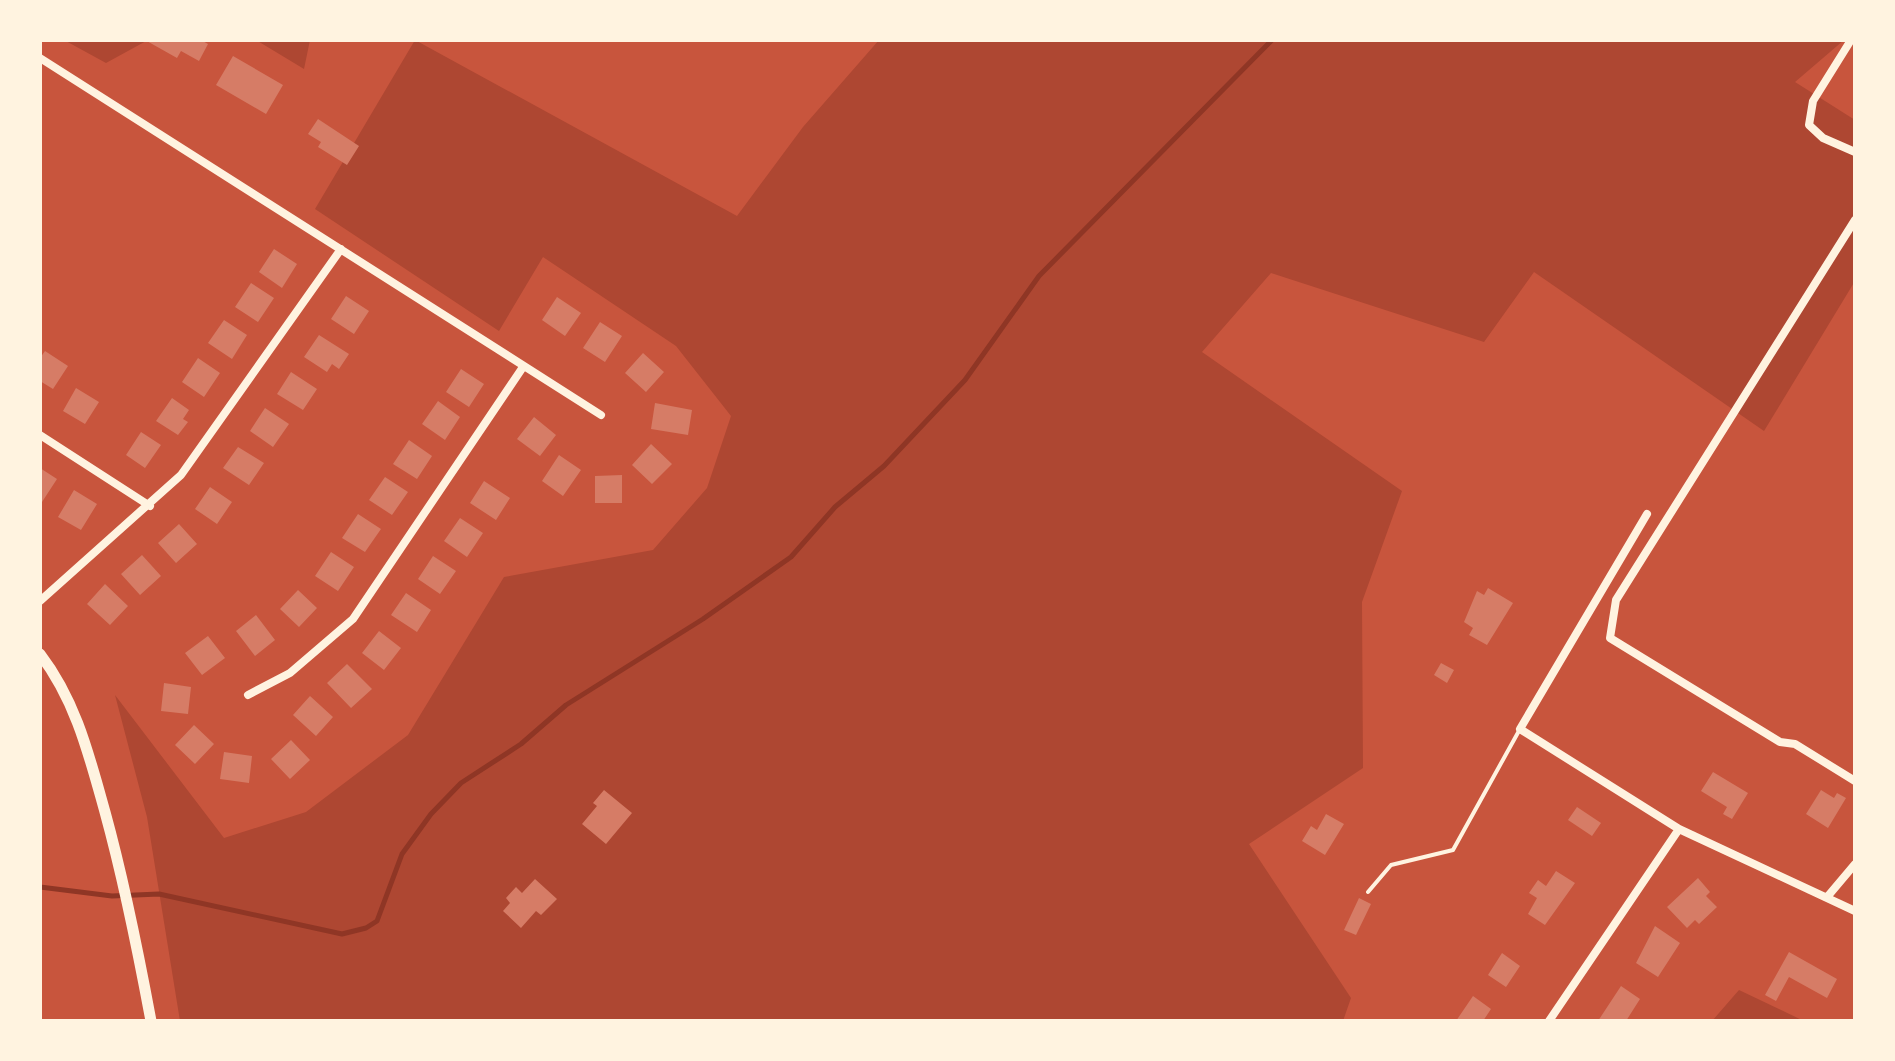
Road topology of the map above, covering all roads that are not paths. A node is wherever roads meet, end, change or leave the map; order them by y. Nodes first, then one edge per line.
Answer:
1 (1851, 40) edge
2 (40, 58) edge
3 (1855, 152) edge
4 (1855, 220) edge
5 (341, 249) junction
6 (523, 367) junction
7 (601, 415) dead end
8 (40, 435) edge
9 (150, 506) junction
10 (1647, 514) dead end
11 (40, 601) edge
12 (40, 654) edge
13 (248, 695) dead end
14 (1520, 729) junction
15 (1855, 781) edge
16 (1679, 829) junction
17 (1855, 864) edge
18 (1368, 892) dead end
19 (1828, 896) junction
20 (1855, 911) edge
21 (151, 1021) edge
22 (1549, 1021) edge

1 - 3 street
2 - 5 street
4 - 15 street
5 - 6 street
5 - 9 street
6 - 7 street
6 - 13 street
8 - 9 street
9 - 11 street
10 - 14 street
12 - 21 main road
14 - 16 street
14 - 18 lane
16 - 19 street
16 - 22 street
17 - 19 street
19 - 20 street

